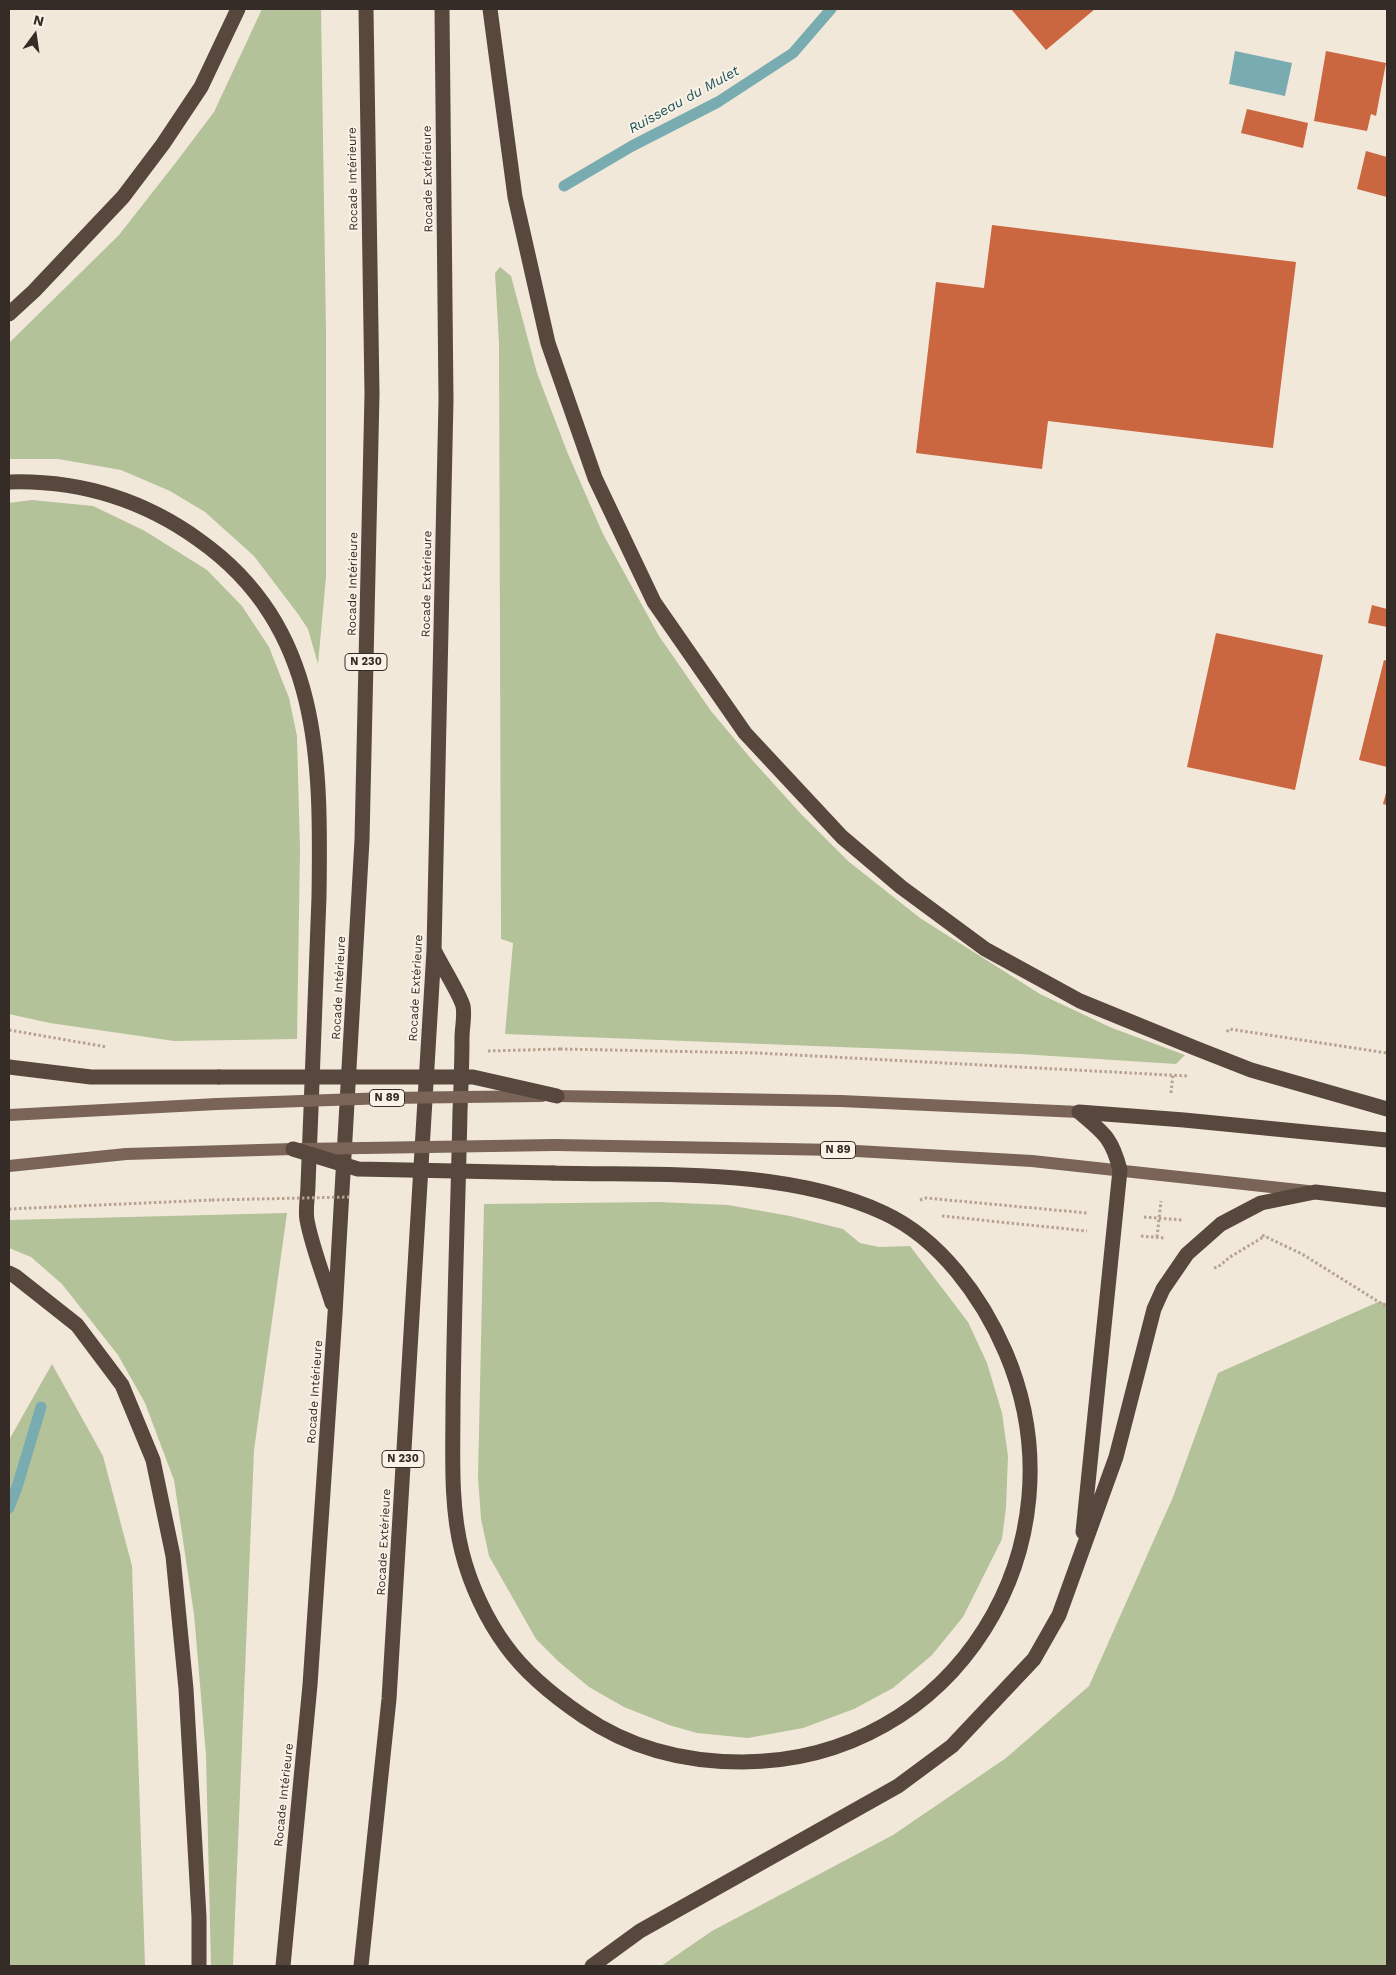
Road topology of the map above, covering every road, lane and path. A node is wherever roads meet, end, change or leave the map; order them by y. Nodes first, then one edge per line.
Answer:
1 (238, 9) edge
2 (366, 9) edge
3 (442, 9) edge
4 (490, 9) edge
5 (9, 314) edge
6 (9, 482) edge
7 (434, 950) junction
8 (9, 1030) edge
9 (114, 1049) dead end
10 (560, 1049) dead end
11 (1387, 1053) edge
12 (1212, 1054) junction
13 (9, 1067) edge
14 (557, 1096) junction
15 (1387, 1109) edge
16 (1080, 1112) junction
17 (9, 1115) edge
18 (1387, 1140) edge
19 (293, 1149) junction
20 (9, 1166) edge
21 (1120, 1170) junction
22 (1315, 1192) junction
23 (212, 1200) dead end
24 (1387, 1200) edge
25 (9, 1209) edge
26 (1116, 1215) junction
27 (894, 1218) junction
28 (1221, 1224) junction
29 (910, 1228) junction
30 (1114, 1234) junction
31 (1265, 1236) junction
32 (1186, 1254) junction
33 (9, 1273) edge
34 (1387, 1307) edge
35 (335, 1314) junction
36 (1081, 1558) junction
37 (199, 1966) edge
38 (283, 1966) edge
39 (361, 1966) edge
40 (592, 1966) edge

1 - 5 highway
2 - 35 highway, Rocade Intérieure / N 230
3 - 7 highway, Rocade Extérieure / N 230
4 - 12 highway
6 - 35 highway
7 - 29 highway
7 - 39 highway, Rocade Extérieure / N 230
8 - 9 path
10 - 12 path
11 - 12 path
12 - 15 highway
13 - 14 highway, bridge
14 - 16 main road, N 89
14 - 17 main road, N 89, bridge
16 - 18 highway, N 89
16 - 21 highway
19 - 20 main road, N 89
19 - 21 main road, N 89, bridge
19 - 27 highway, bridge
21 - 22 main road, N 89
21 - 26 highway
22 - 24 highway, N 89
22 - 28 highway
23 - 25 path
26 - 27 path
26 - 28 path
26 - 30 highway
27 - 29 highway
28 - 31 path
28 - 32 highway
29 - 30 path
30 - 32 path
30 - 36 highway
31 - 32 path
31 - 34 path
32 - 36 highway
33 - 37 highway
35 - 38 highway, Rocade Intérieure / N 230
36 - 40 highway

